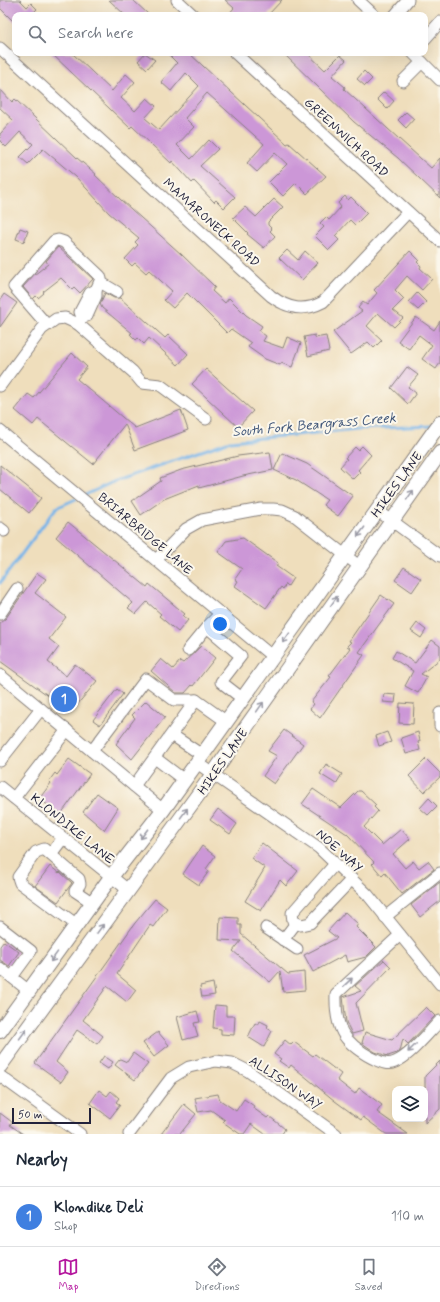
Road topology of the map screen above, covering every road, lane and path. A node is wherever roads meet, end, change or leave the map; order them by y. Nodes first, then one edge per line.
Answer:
1 (177, 0) edge
2 (358, 0) edge
3 (408, 0) edge
4 (190, 12) edge
5 (371, 12) edge
6 (398, 12) edge
7 (440, 22) edge
8 (428, 35) edge
9 (0, 48) edge
10 (238, 56) edge
11 (416, 56) edge
12 (422, 62) junction
13 (440, 80) edge
14 (403, 81) dead end
15 (408, 212) junction
16 (440, 241) edge
17 (98, 286) junction
18 (117, 292) dead end
19 (80, 320) junction
20 (46, 325) junction
21 (0, 386) edge
22 (206, 419) dead end
23 (437, 427) edge
24 (0, 431) edge
25 (440, 453) edge
26 (378, 510) junction
27 (392, 520) junction
28 (344, 555) junction
29 (440, 556) edge
30 (156, 560) junction
31 (359, 566) junction
32 (17, 589) dead end
33 (221, 613) junction
34 (0, 614) edge
35 (207, 628) junction
36 (188, 650) dead end
37 (273, 657) junction
38 (0, 675) edge
39 (243, 699) junction
40 (196, 700) junction
41 (41, 708) junction
42 (440, 713) edge
43 (227, 722) junction
44 (440, 726) edge
45 (67, 730) junction
46 (172, 734) junction
47 (92, 751) junction
48 (155, 758) junction
49 (199, 759) junction
50 (0, 761) edge
51 (213, 774) junction
52 (184, 780) junction
53 (134, 786) junction
54 (0, 787) edge
55 (14, 798) junction
56 (163, 810) junction
57 (63, 838) junction
58 (51, 854) junction
59 (336, 864) junction
60 (440, 874) edge
61 (111, 877) junction
62 (352, 879) junction
63 (128, 890) junction
64 (93, 903) junction
65 (385, 917) junction
66 (296, 923) junction
67 (77, 925) junction
68 (0, 927) edge
69 (266, 928) dead end
70 (400, 935) junction
71 (283, 940) junction
72 (297, 950) dead end
73 (0, 968) edge
74 (12, 977) junction
75 (440, 984) edge
76 (29, 991) junction
77 (440, 1021) edge
78 (0, 1031) edge
79 (0, 1066) edge
80 (0, 1076) edge
81 (80, 1134) edge
82 (129, 1134) edge
83 (336, 1134) edge

1 - 4 street
2 - 5 street
3 - 6 street
7 - 8 street
9 - 15 street, MAMARONECK ROAD
10 - 15 street, GREENWICH ROAD
11 - 12 street
12 - 13 street
12 - 14 street
15 - 16 street, GREENWICH ROAD
17 - 18 street
17 - 19 street
17 - 20 street
19 - 20 street
19 - 22 street
20 - 21 street
23 - 26 main road, HIKES LANE
24 - 30 street, BRIARBRIDGE LANE
27 -> 25 main road, HIKES LANE
26 - 27 street
26 -> 28 main road, HIKES LANE
27 - 29 street
27 - 31 main road, HIKES LANE
28 - 30 street
28 - 31 street
28 -> 37 main road, HIKES LANE
30 - 33 street, BRIARBRIDGE LANE
51 -> 31 main road, HIKES LANE
32 - 34 street
33 - 35 street
33 - 37 street, BRIARBRIDGE LANE
35 - 36 street
35 - 39 street
37 - 39 main road, HIKES LANE
38 - 41 street
39 - 43 main road, HIKES LANE
40 - 43 street
40 - 46 street
40 - 47 street
41 - 45 street
41 - 50 street
42 - 44 street
43 - 49 main road, HIKES LANE
45 - 47 street
45 - 55 street
46 - 48 street
46 - 49 street, NOE WAY
47 - 53 street
48 - 52 street
48 - 53 street
49 - 51 street, NOE WAY
49 - 52 main road, HIKES LANE
51 - 59 street, NOE WAY
63 -> 51 main road, HIKES LANE
52 - 56 main road, HIKES LANE
53 - 56 street
54 - 55 street, KLONDIKE LANE
55 - 57 street, KLONDIKE LANE
56 -> 61 main road, HIKES LANE
57 - 58 street
57 - 61 street, KLONDIKE LANE
58 - 64 street
58 - 67 street
59 - 62 street, NOE WAY
59 - 66 street
60 - 65 street
61 - 63 street, KLONDIKE LANE
61 - 64 main road, HIKES LANE
62 - 65 street, NOE WAY
62 - 66 street
79 -> 63 main road, HIKES LANE
64 - 67 main road, HIKES LANE
65 - 70 street, NOE WAY
66 - 71 street
67 -> 76 main road, HIKES LANE
68 - 74 street
69 - 71 street
70 - 75 street, NOE WAY
77 -> 70 street
71 - 72 street
73 - 74 street
74 - 76 street
76 - 78 main road, HIKES LANE
80 - 81 street
82 - 83 street, ALLISON WAY

